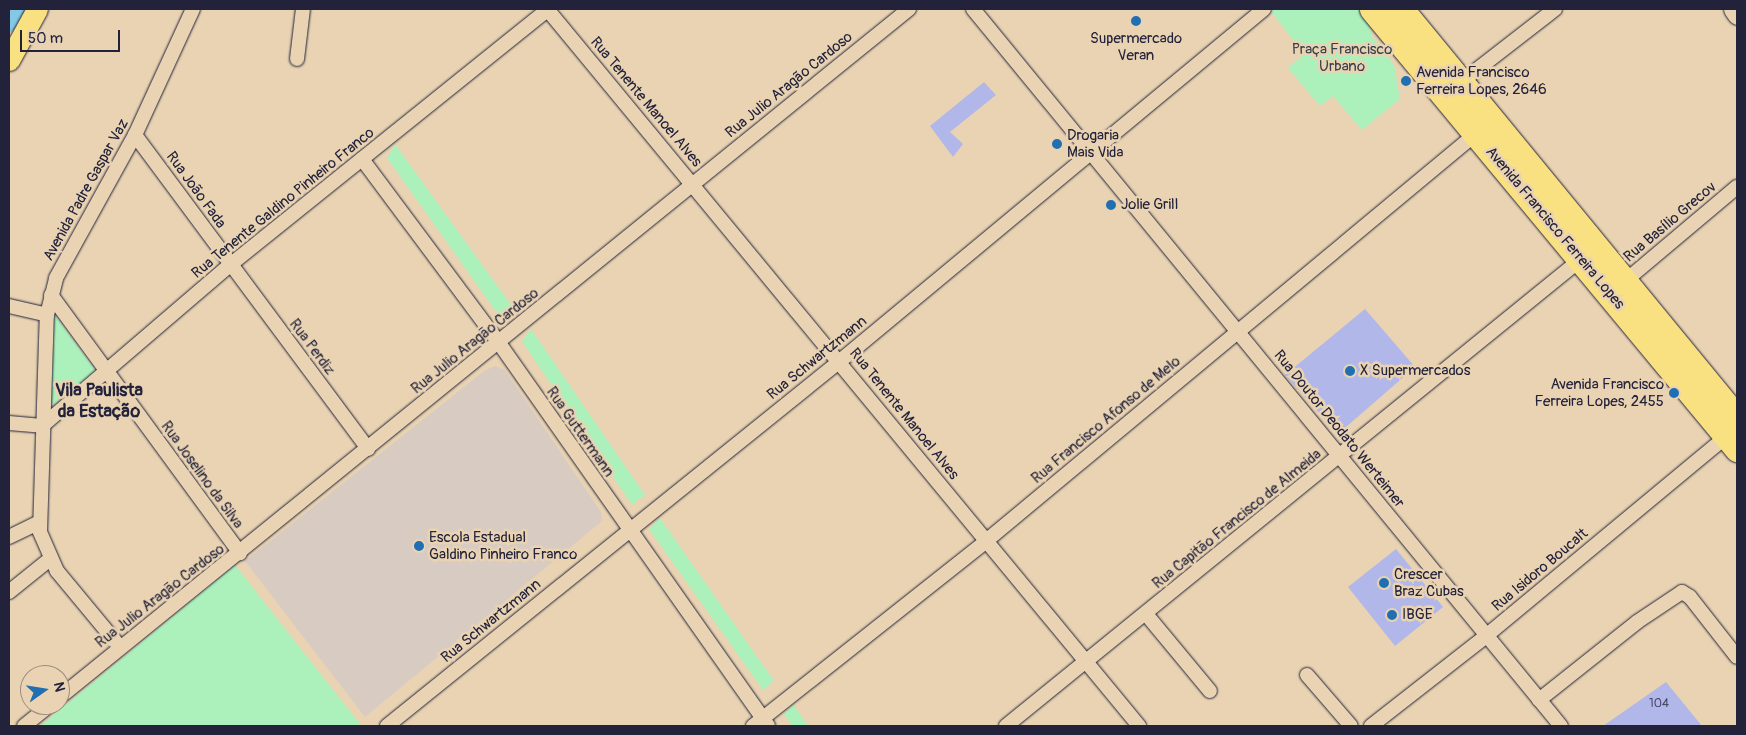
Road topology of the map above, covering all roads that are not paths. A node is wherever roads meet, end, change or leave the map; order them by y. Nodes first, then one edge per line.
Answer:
1 (36, 9) edge
2 (193, 9) edge
3 (303, 9) edge
4 (547, 9) edge
5 (909, 9) edge
6 (973, 9) edge
7 (1264, 9) edge
8 (1372, 9) edge
9 (1401, 9) edge
10 (1554, 9) edge
11 (1733, 9) edge
12 (1737, 16) edge
13 (297, 59) dead end
14 (9, 60) edge
15 (1461, 82) junction
16 (1477, 133) junction
17 (136, 135) junction
18 (1090, 153) junction
19 (362, 159) junction
20 (694, 185) junction
21 (1737, 187) edge
22 (1580, 260) junction
23 (230, 264) junction
24 (1624, 282) junction
25 (51, 295) junction
26 (9, 306) edge
27 (47, 315) junction
28 (1237, 331) junction
29 (499, 343) junction
30 (840, 361) junction
31 (106, 371) junction
32 (9, 423) edge
33 (42, 426) junction
34 (1734, 434) edge
35 (368, 449) junction
36 (1340, 456) junction
37 (40, 522) junction
38 (628, 531) junction
39 (9, 537) edge
40 (986, 541) junction
41 (240, 553) junction
42 (50, 559) junction
43 (9, 592) edge
44 (1146, 614) junction
45 (1486, 636) junction
46 (120, 647) junction
47 (1737, 657) edge
48 (1086, 661) junction
49 (1307, 675) dead end
50 (70, 689) edge
51 (1210, 691) dead end
52 (1539, 700) junction
53 (38, 715) edge
54 (761, 724) edge
55 (24, 726) edge
56 (387, 726) edge
57 (1006, 726) edge
58 (1139, 726) edge
59 (1352, 726) edge
60 (1372, 726) edge
61 (1561, 726) edge

1 - 14 main road
2 - 17 street, Avenida Padre Gaspar Vaz
3 - 13 street
4 - 19 street, Rua Tenente Galdino Pinheiro Franco
4 - 20 street, Rua Tenente Manoel Alves
5 - 20 street, Rua Julio Aragão Cardoso
6 - 18 street, Rua Doutor Deodato Werteimer
7 - 18 street, Rua Schwartzmann
8 - 16 highway, Avenida Francisco Ferreira Lopes
9 - 15 highway, Avenida Francisco Ferreira Lopes
10 - 15 street
11 - 12 main road
15 - 24 highway, Avenida Francisco Ferreira Lopes
16 - 22 highway, Avenida Francisco Ferreira Lopes
16 - 28 street, Rua Francisco Afonso de Melo
17 - 23 street, Rua João Fada
17 - 25 street, Avenida Padre Gaspar Vaz
18 - 28 street, Rua Doutor Deodato Werteimer
18 - 30 street, Rua Schwartzmann
19 - 23 street, Rua Tenente Galdino Pinheiro Franco
19 - 29 street, Rua Guttermann
20 - 29 street, Rua Julio Aragão Cardoso
20 - 30 street, Rua Tenente Manoel Alves
21 - 24 street, Rua Basílio Grecov
22 - 34 highway, Avenida Francisco Ferreira Lopes
22 - 36 street, Rua Capitão Francisco de Almeida
23 - 31 street, Rua Tenente Galdino Pinheiro Franco
23 - 35 street, Rua Perdiz
24 - 34 highway, Avenida Francisco Ferreira Lopes
25 - 27 street, Avenida Padre Gaspar Vaz
25 - 31 street, Rua Joselino da Silva
26 - 27 street
27 - 33 street, Avenida Padre Gaspar Vaz
28 - 36 street, Rua Doutor Deodato Werteimer
28 - 40 street, Rua Francisco Afonso de Melo
29 - 35 street, Rua Julio Aragão Cardoso
29 - 38 street, Rua Guttermann
30 - 38 street, Rua Schwartzmann
30 - 40 street, Rua Tenente Manoel Alves
31 - 33 street, Rua Tenente Galdino Pinheiro Franco
31 - 41 street, Rua Joselino da Silva
32 - 33 street
33 - 37 street, Avenida Padre Gaspar Vaz
34 - 45 street, Rua Isidoro Boucalt
35 - 41 street, Rua Julio Aragão Cardoso
36 - 44 street, Rua Capitão Francisco de Almeida
36 - 45 street, Rua Doutor Deodato Werteimer
37 - 39 street
37 - 42 street, Avenida Padre Gaspar Vaz
38 - 54 street, Rua Guttermann
38 - 56 street, Rua Schwartzmann
40 - 48 street, Rua Tenente Manoel Alves
40 - 54 street, Rua Francisco Afonso de Melo
41 - 46 street, Rua Julio Aragão Cardoso
42 - 43 street
42 - 46 street
44 - 48 street, Rua Capitão Francisco de Almeida
44 - 51 street
45 - 52 street, Rua Doutor Deodato Werteimer
45 - 60 street, Rua Isidoro Boucalt
46 - 50 street, Rua Julio Aragão Cardoso
47 - 52 street
48 - 57 street, Rua Capitão Francisco de Almeida
48 - 58 street, Rua Tenente Manoel Alves
49 - 59 street
52 - 61 street, Rua Doutor Deodato Werteimer
53 - 55 street

